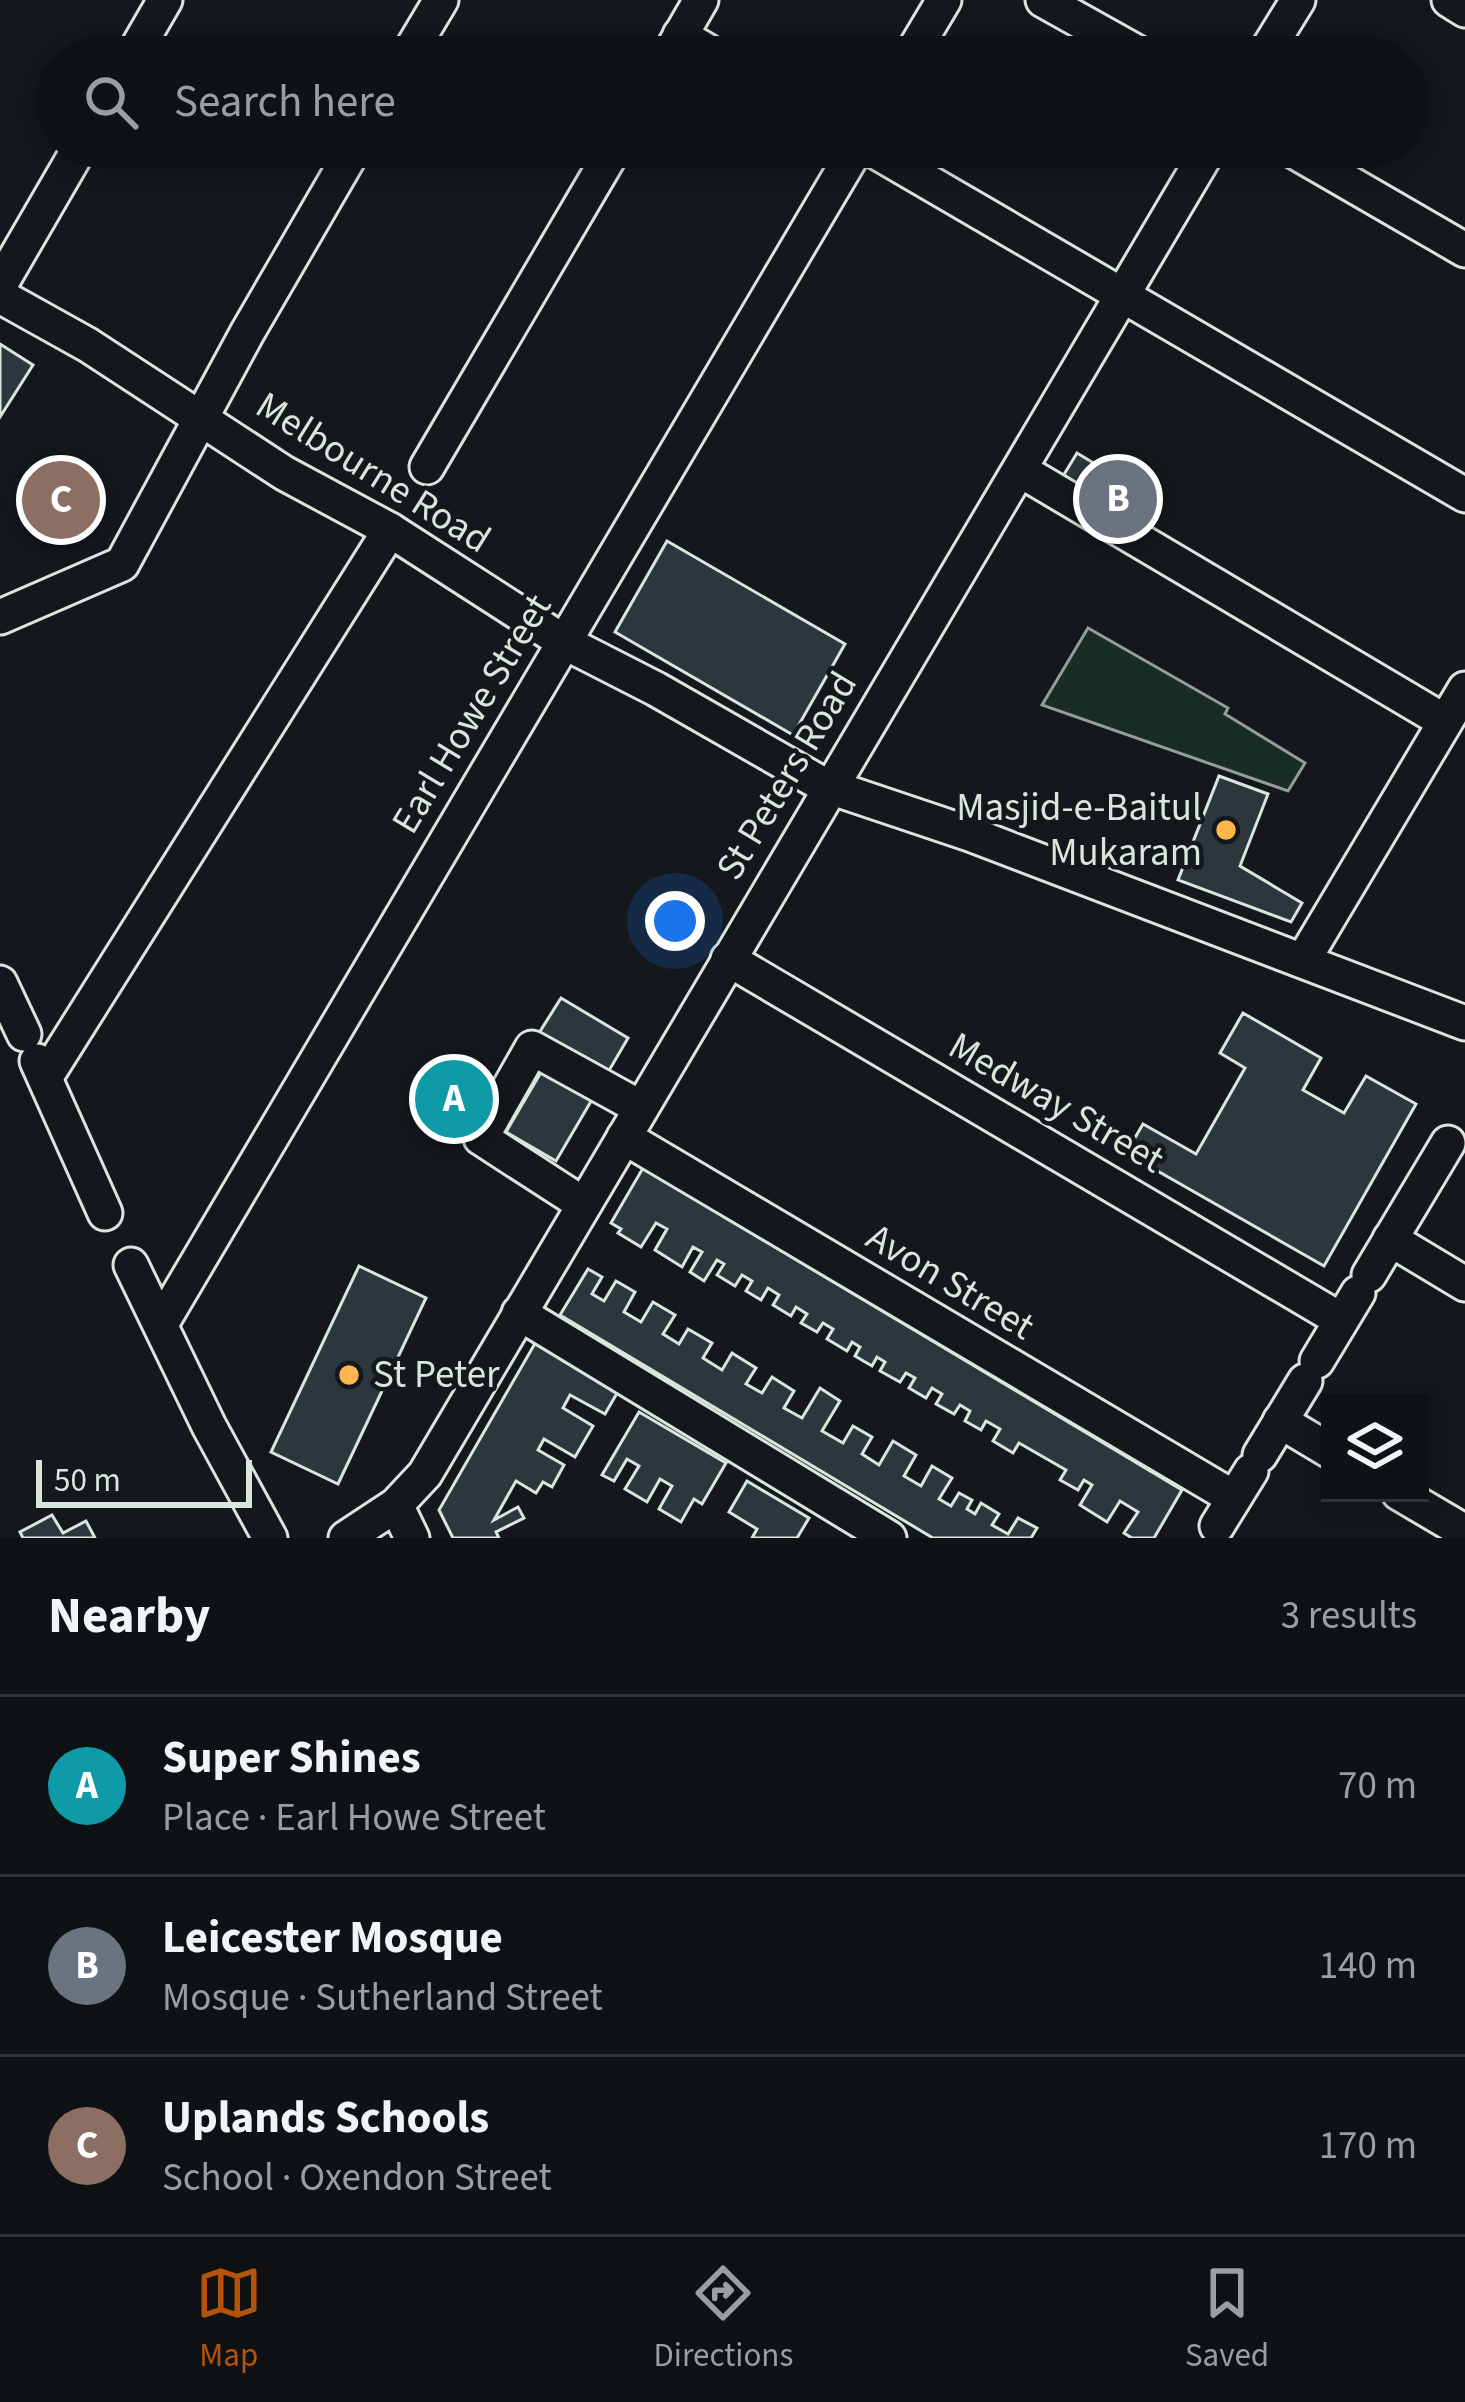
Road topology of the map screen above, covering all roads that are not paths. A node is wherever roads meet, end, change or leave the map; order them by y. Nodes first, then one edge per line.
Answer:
1 (165, 0) edge
2 (440, 0) edge
3 (701, 0) edge
4 (944, 0) edge
5 (1043, 0) edge
6 (1298, 0) edge
7 (1450, 0) edge
8 (1465, 10) edge
9 (144, 36) edge
10 (419, 36) edge
11 (680, 36) edge
12 (923, 36) edge
13 (1107, 36) edge
14 (1277, 36) edge
15 (68, 168) edge
16 (343, 168) edge
17 (603, 168) edge
18 (845, 168) edge
19 (905, 168) edge
20 (1198, 168) edge
21 (1323, 168) edge
22 (1465, 250) edge
23 (0, 285) edge
24 (1124, 294) junction
25 (0, 296) edge
26 (201, 416) junction
27 (427, 467) dead end
28 (1020, 470) junction
29 (1465, 495) edge
30 (390, 530) junction
31 (0, 617) edge
32 (564, 642) junction
33 (1465, 689) edge
34 (1444, 721) junction
35 (830, 788) junction
36 (728, 959) junction
37 (1304, 959) junction
38 (0, 983) edge
39 (1465, 1022) edge
40 (35, 1058) junction
41 (632, 1123) junction
42 (1448, 1143) dead end
43 (583, 1204) junction
44 (105, 1213) dead end
45 (1390, 1239) junction
46 (131, 1265) dead end
47 (1465, 1285) edge
48 (1356, 1296) junction
49 (519, 1313) junction
50 (161, 1324) junction
51 (1280, 1421) junction
52 (1321, 1446) edge
53 (1415, 1502) edge
54 (396, 1505) junction
55 (850, 1528) edge
56 (1465, 1532) edge
57 (270, 1538) edge
58 (346, 1538) edge
59 (412, 1538) edge
60 (889, 1538) edge

1 - 9 street
2 - 10 street
3 - 11 street
4 - 12 street
5 - 13 street
6 - 14 street
7 - 8 street
15 - 23 street
16 - 26 street
17 - 27 street
18 - 32 street, Earl Howe Street
19 - 24 street
20 - 24 street, St Peters Road
21 - 22 street
24 - 28 street, St Peters Road
24 - 29 street
25 - 26 street, Melbourne Road
26 - 30 street, Melbourne Road
26 - 31 street
28 - 34 street
28 - 35 street, St Peters Road
30 - 32 street, Melbourne Road
30 - 40 street
32 - 35 street, Melbourne Road
32 - 50 street, Earl Howe Street
33 - 34 street
34 - 37 street
35 - 36 street, St Peters Road
35 - 37 street, Melbourne Road
36 - 41 street, St Peters Road
36 - 48 street, Medway Street
37 - 39 street, Melbourne Road
38 - 40 street
40 - 44 street
41 - 43 street, St Peters Road
41 - 43 street, Avon Street
41 - 51 street, Avon Street
42 - 45 street
43 - 49 street, St Peters Road
45 - 47 street
45 - 48 street
46 - 50 street
48 - 51 street
49 - 54 street, St Peters Road
49 - 55 street
50 - 57 street
51 - 52 street
53 - 56 street
54 - 58 street, St Peters Road
54 - 59 street
55 - 60 street

